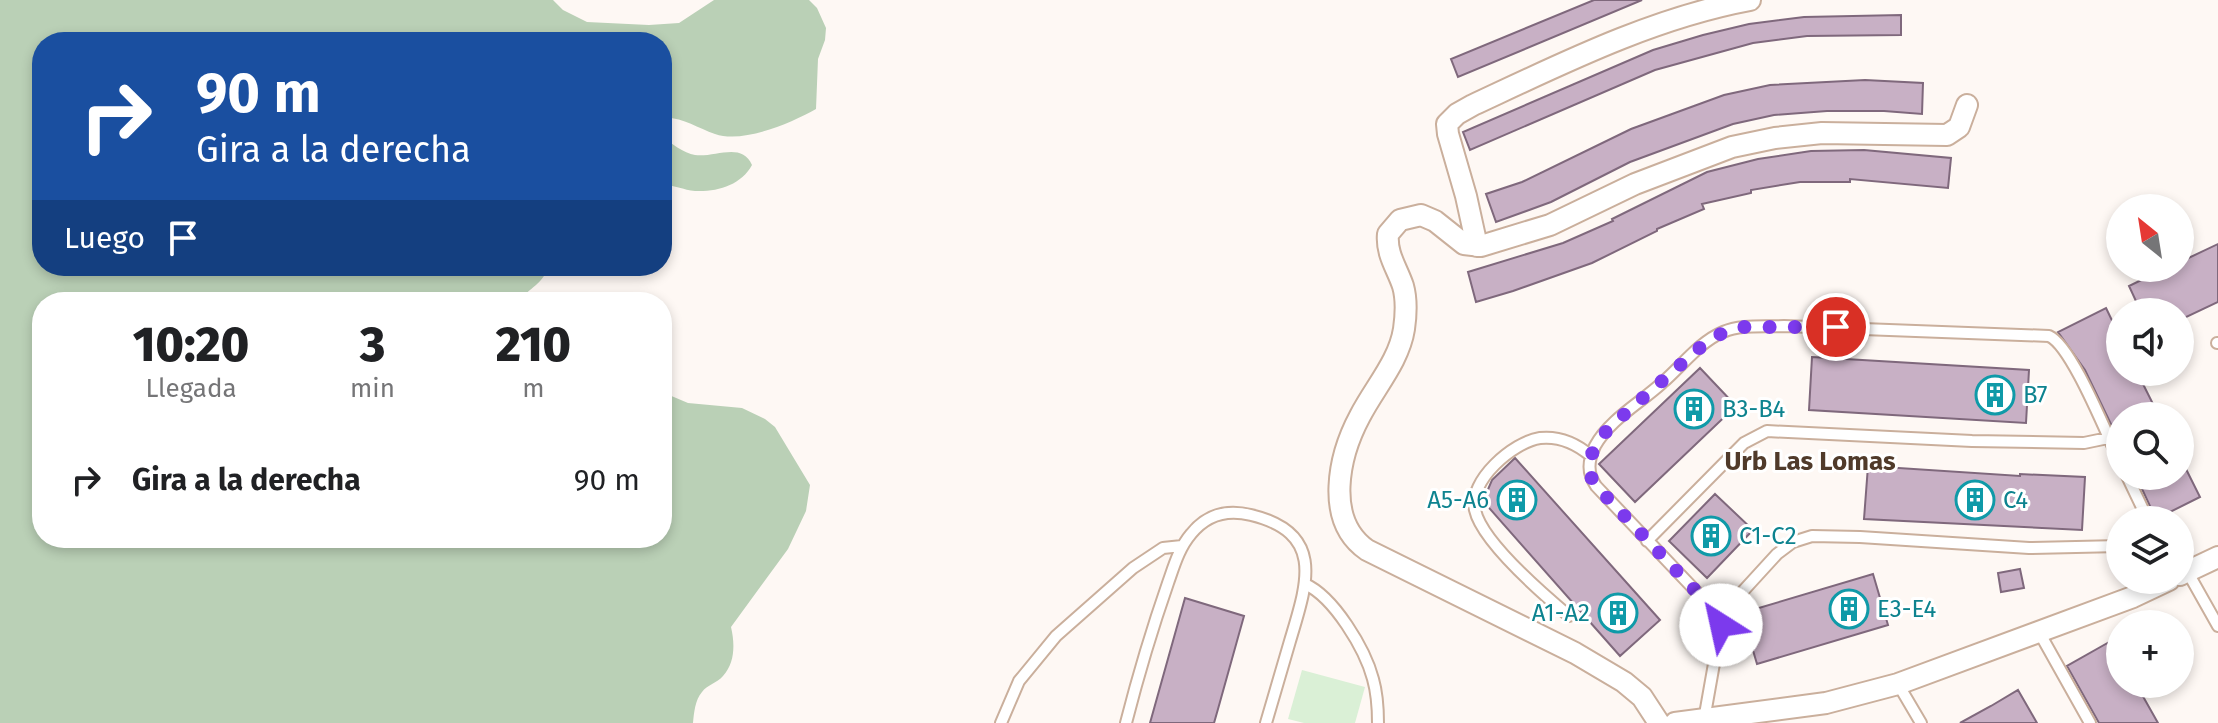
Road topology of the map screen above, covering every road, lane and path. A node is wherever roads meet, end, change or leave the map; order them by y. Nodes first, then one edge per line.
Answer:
1 (1750, 0) edge
2 (1967, 105) dead end
3 (1477, 246) junction
4 (2106, 434) edge
5 (2106, 438) edge
6 (1591, 456) junction
7 (1647, 541) junction
8 (1182, 546) junction
9 (2106, 546) edge
10 (2218, 557) edge
11 (2194, 568) edge
12 (1305, 584) junction
13 (2139, 594) edge
14 (2194, 594) edge
15 (1723, 613) junction
16 (1569, 616) dead end
17 (2218, 626) edge
18 (2039, 632) junction
19 (1898, 684) junction
20 (1739, 718) edge
21 (1704, 720) junction
22 (1001, 723) edge
23 (1126, 723) edge
24 (1266, 723) edge
25 (1378, 723) edge
26 (1659, 723) edge
27 (1675, 723) edge
28 (1921, 723) edge
29 (2090, 723) edge

1 - 3 street
2 - 3 street
3 - 26 street
4 - 6 lane
5 - 7 lane
6 - 7 lane
6 - 16 lane
7 - 15 lane
8 - 12 lane
8 - 22 lane
8 - 23 lane
9 - 15 lane
10 - 11 street
12 - 24 lane
12 - 25 lane
13 - 18 street
14 - 17 lane
15 - 21 lane
18 - 19 street
18 - 29 lane
19 - 20 street
19 - 28 lane
20 - 21 street
21 - 27 street

